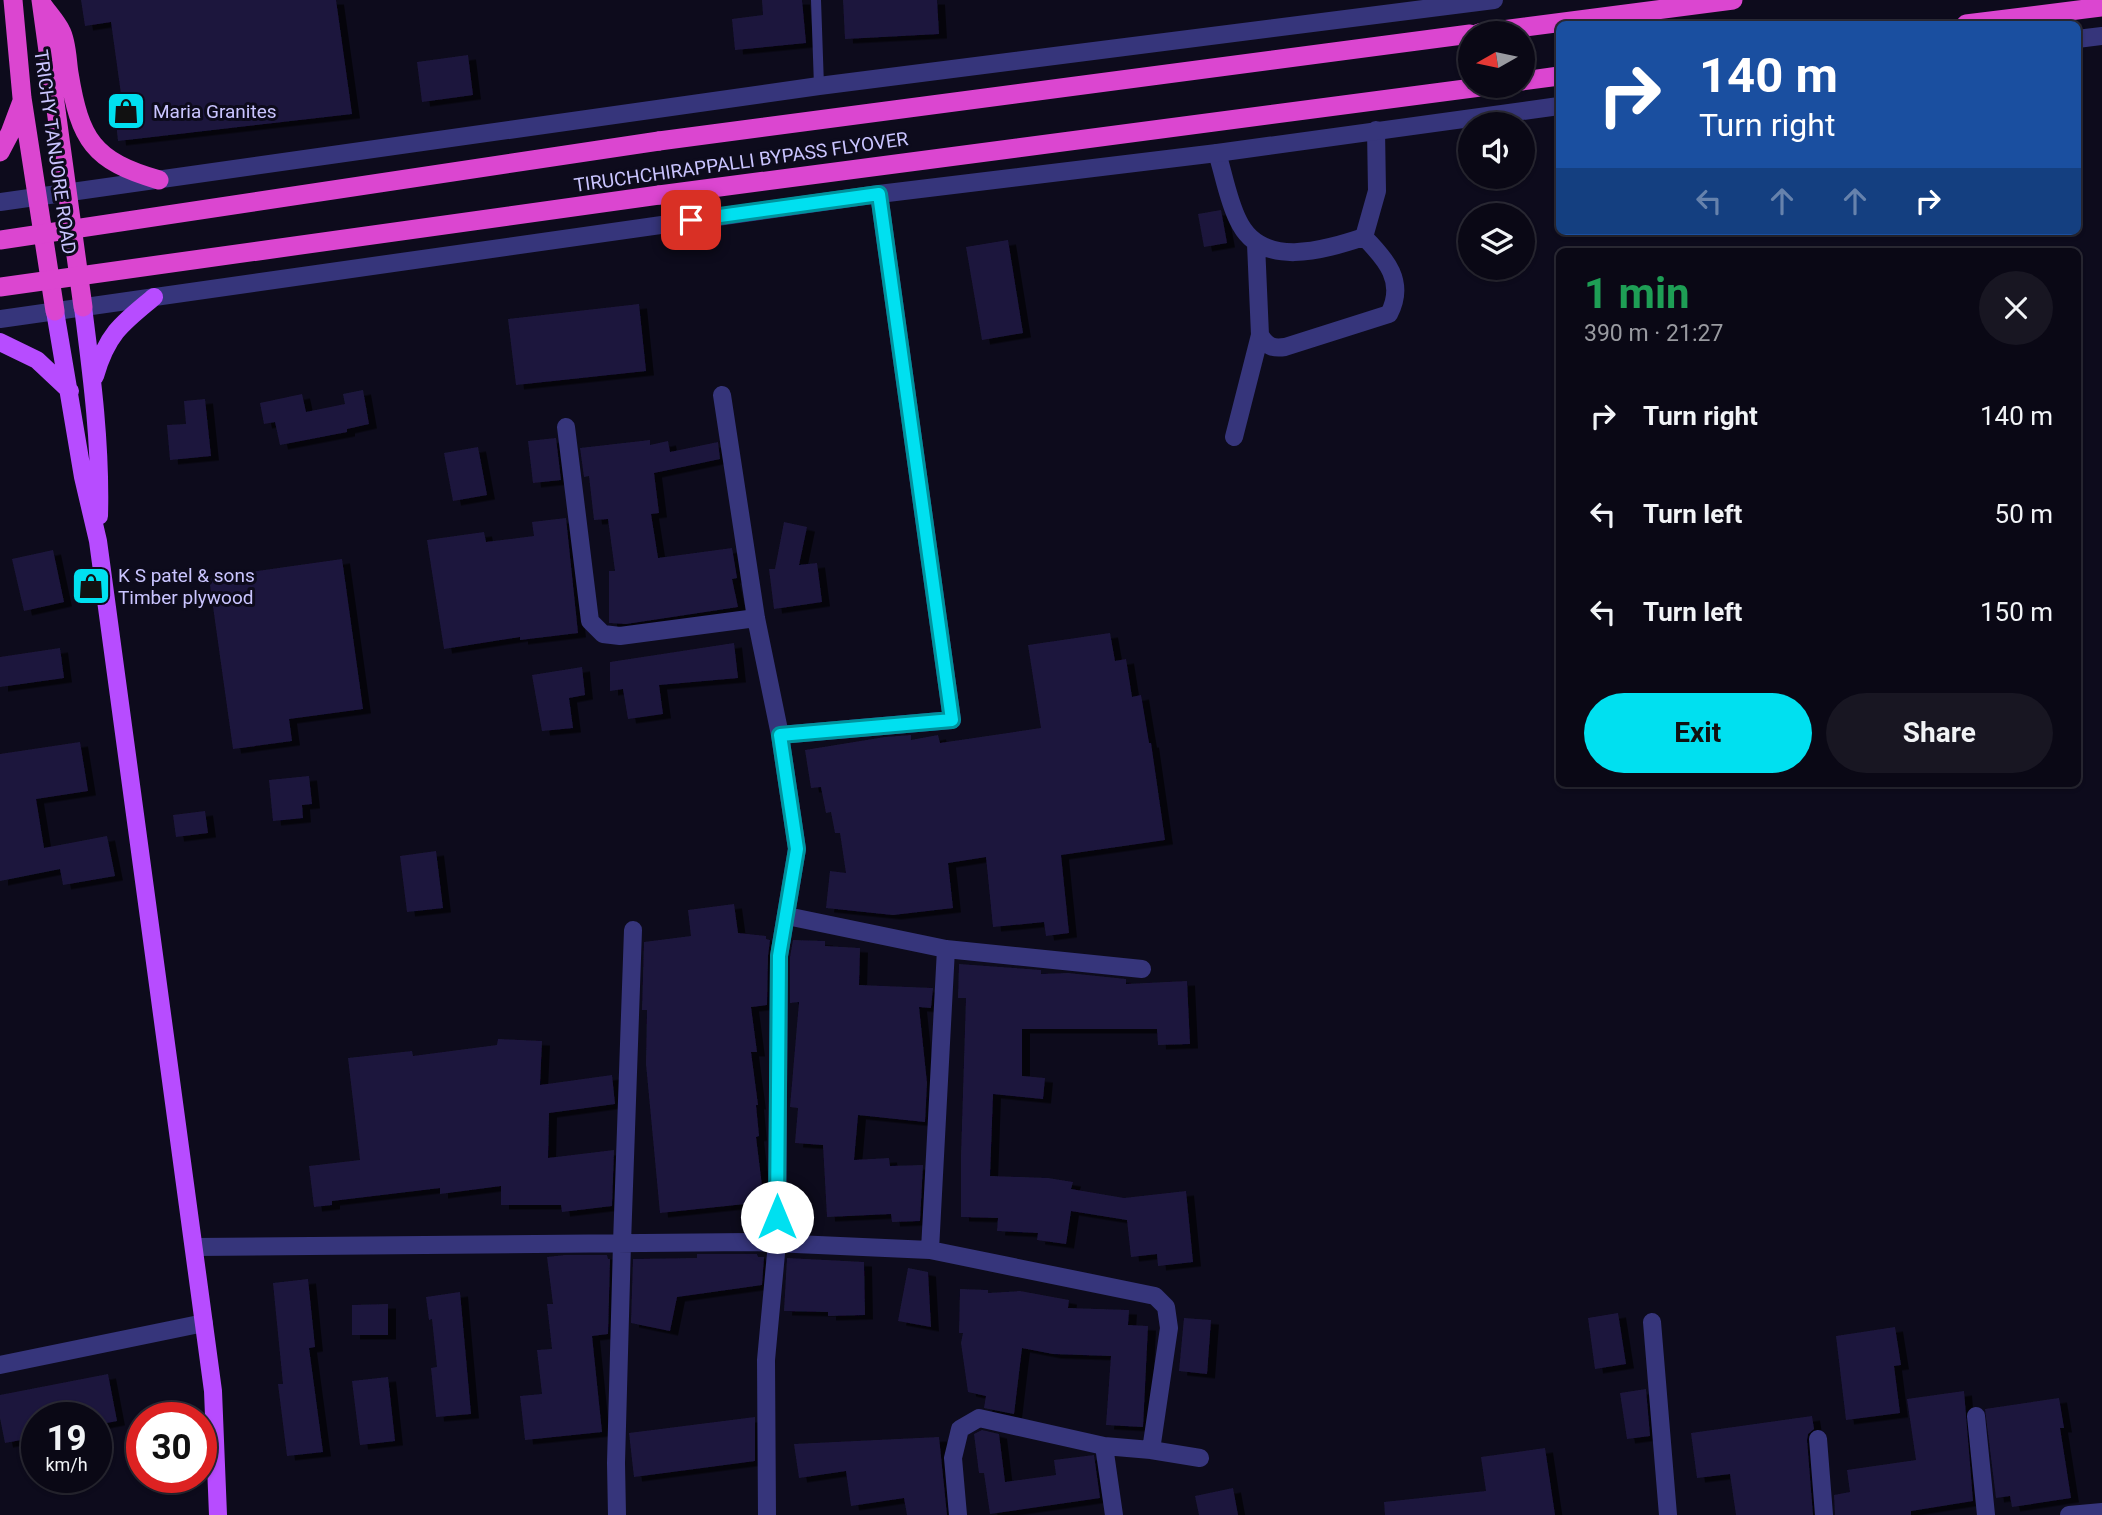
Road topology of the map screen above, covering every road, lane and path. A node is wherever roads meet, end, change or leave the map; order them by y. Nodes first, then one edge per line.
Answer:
1 (13, 0) edge
2 (816, 0) edge
3 (1494, 0) edge
4 (1733, 0) edge
5 (41, 2) edge
6 (2102, 8) edge
7 (1571, 21) edge
8 (1992, 21) edge
9 (1556, 23) edge
10 (1535, 26) edge
11 (1458, 36) edge
12 (2102, 36) edge
13 (2081, 39) edge
14 (1556, 76) edge
15 (1535, 79) edge
16 (820, 86) junction
17 (1458, 90) edge
18 (23, 99) junction
19 (1556, 106) edge
20 (1376, 130) junction
21 (0, 152) edge
22 (1217, 153) junction
23 (159, 180) junction
24 (66, 192) junction
25 (879, 194) junction
26 (38, 197) junction
27 (0, 202) edge
28 (1364, 237) junction
29 (0, 240) edge
30 (1256, 244) junction
31 (0, 287) edge
32 (154, 296) junction
33 (83, 307) junction
34 (55, 311) junction
35 (0, 319) edge
36 (1260, 335) junction
37 (0, 342) edge
38 (93, 383) junction
39 (70, 391) junction
40 (722, 396) dead end
41 (566, 427) dead end
42 (1234, 437) dead end
43 (99, 541) junction
44 (756, 618) junction
45 (780, 735) junction
46 (787, 916) junction
47 (633, 930) dead end
48 (946, 949) junction
49 (1142, 969) dead end
50 (622, 1243) junction
51 (777, 1243) junction
52 (195, 1247) junction
53 (930, 1250) junction
54 (1652, 1322) dead end
55 (204, 1323) junction
56 (0, 1365) edge
57 (1976, 1416) dead end
58 (1818, 1440) dead end
59 (1104, 1446) junction
60 (1151, 1450) junction
61 (1200, 1458) dead end
62 (2102, 1512) edge
63 (218, 1515) edge
64 (617, 1515) edge
65 (767, 1515) edge
66 (958, 1515) edge
67 (1114, 1515) edge
68 (1668, 1515) edge
69 (1824, 1515) edge
70 (1986, 1515) edge
71 (2069, 1515) edge

1 - 18 highway, TRICHY TANJORE ROAD
2 - 16 lane
3 - 16 street
4 - 7 highway
5 - 23 highway
5 - 24 highway, TRICHY TANJORE ROAD
6 - 8 highway
9 - 10 highway
11 - 29 highway, TIRUCHCHIRAPPALLI BYPASS FLYOVER, bridge
12 - 13 street
14 - 15 highway
16 - 23 street
17 - 31 highway, TIRUCHCHIRAPPALLI BYPASS FLYOVER, bridge
18 - 21 highway
18 - 26 highway, TRICHY TANJORE ROAD
19 - 20 street
20 - 22 street
20 - 28 street
22 - 25 street
22 - 30 street
23 - 24 street
24 - 26 street
24 - 33 highway, TRICHY TANJORE ROAD
25 - 32 street
25 - 45 street
26 - 27 street
26 - 34 highway, TRICHY TANJORE ROAD
28 - 30 street
28 - 36 street
30 - 36 street
32 - 33 street
32 - 38 main road
33 - 34 street
33 - 38 main road
34 - 35 street
34 - 39 main road
36 - 42 street
37 - 39 main road
38 - 43 main road
39 - 43 main road
40 - 44 street
41 - 44 street
43 - 52 main road
44 - 45 street
45 - 46 street
46 - 48 street
46 - 51 street
47 - 50 street
48 - 49 street
48 - 53 street
50 - 51 street
50 - 52 street
50 - 64 street
51 - 53 street
51 - 65 street
52 - 55 main road
53 - 60 street
54 - 68 street
55 - 56 street
55 - 63 main road
57 - 70 street
58 - 69 street
59 - 60 street
59 - 66 street
59 - 67 street
60 - 61 street
62 - 71 street

